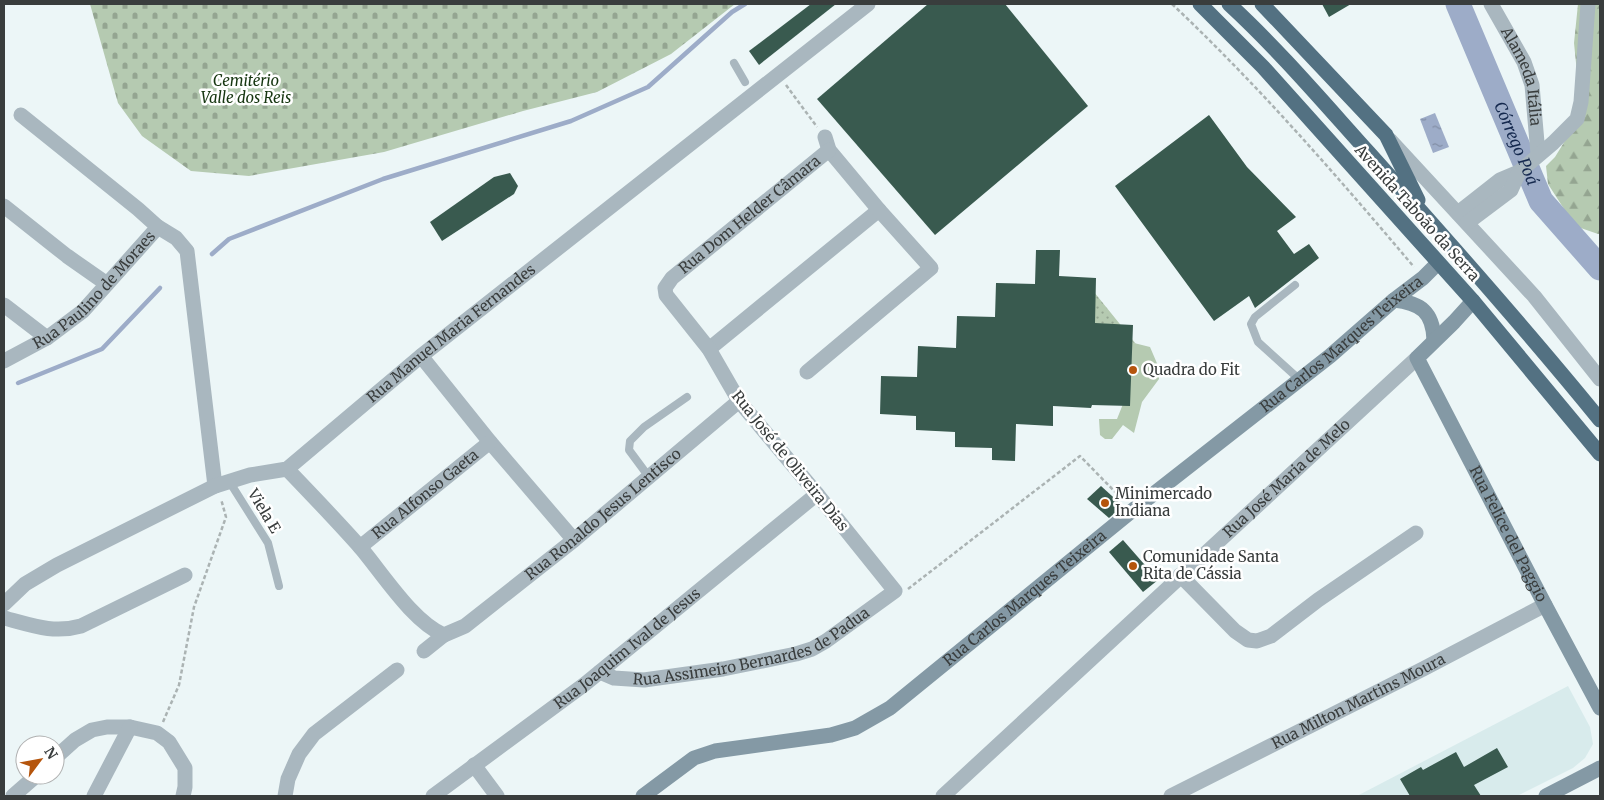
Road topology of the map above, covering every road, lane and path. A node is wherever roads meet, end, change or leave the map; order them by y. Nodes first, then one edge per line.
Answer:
1 (868, 4) edge
2 (1172, 4) edge
3 (1200, 4) edge
4 (1228, 4) edge
5 (1262, 4) edge
6 (1491, 4) edge
7 (1588, 4) edge
8 (734, 63) dead end
9 (782, 80) junction
10 (745, 82) dead end
11 (21, 115) dead end
12 (1386, 135) junction
13 (827, 144) junction
14 (1529, 163) junction
15 (4, 206) edge
16 (879, 210) junction
17 (1427, 217) junction
18 (1463, 218) junction
19 (158, 227) junction
20 (1438, 263) junction
21 (672, 278) joint
22 (1423, 278) junction
23 (107, 284) junction
24 (1295, 285) dead end
25 (1394, 300) junction
26 (1473, 301) junction
27 (4, 305) edge
28 (47, 338) junction
29 (1434, 340) junction
30 (709, 349) junction
31 (420, 356) junction
32 (1417, 358) junction
33 (4, 361) edge
34 (807, 372) dead end
35 (1600, 379) edge
36 (1300, 380) junction
37 (687, 397) dead end
38 (739, 401) junction
39 (1600, 420) edge
40 (490, 442) junction
41 (1600, 454) edge
42 (287, 469) junction
43 (649, 477) junction
44 (222, 483) junction
45 (817, 494) junction
46 (1133, 510) junction
47 (1416, 533) dead end
48 (574, 540) junction
49 (360, 547) junction
50 (185, 575) dead end
51 (1180, 575) junction
52 (279, 586) dead end
53 (895, 591) junction
54 (4, 604) edge
55 (1545, 606) junction
56 (4, 618) edge
57 (444, 635) junction
58 (424, 651) dead end
59 (397, 670) dead end
60 (600, 672) junction
61 (1600, 708) edge
62 (130, 727) junction
63 (157, 733) junction
64 (65, 749) edge
65 (474, 765) junction
66 (1600, 769) edge
67 (26, 785) edge
68 (13, 796) edge
69 (94, 796) edge
70 (183, 796) edge
71 (285, 796) edge
72 (433, 796) edge
73 (497, 796) edge
74 (643, 796) edge
75 (943, 796) edge
76 (1172, 796) edge
77 (1546, 796) edge

1 - 9 street, Rua Manuel Maria Fernandes
2 - 22 path
3 - 20 highway, Avenida Taboão da Serra
4 - 17 highway, Avenida Taboão da Serra
5 - 12 highway
6 - 14 street, Alameda Itália
7 - 14 street
8 - 10 lane
9 - 13 path
9 - 31 street, Rua Manuel Maria Fernandes
11 - 19 street, Rua Paulino de Moraes
12 - 17 highway
12 - 18 street
13 - 16 street
13 - 21 street, Rua Dom Helder Câmara
14 - 18 street
15 - 23 street
16 - 30 street
16 - 34 street
17 - 39 highway, Avenida Taboão da Serra
18 - 35 street
19 - 23 street, Rua Paulino de Moraes
19 - 44 street
20 - 22 street, Rua Carlos Marques Teixeira
20 - 26 highway, Avenida Taboão da Serra
21 - 30 street, Rua José de Oliveira Dias
22 - 25 street, Rua Carlos Marques Teixeira
23 - 28 street, Rua Paulino de Moraes
24 - 36 lane
25 - 29 street
25 - 36 street, Rua Carlos Marques Teixeira
26 - 29 street, Rua José Maria de Melo
26 - 41 highway, Avenida Taboão da Serra
27 - 28 street
28 - 33 street, Rua Paulino de Moraes
29 - 32 street, Rua José Maria de Melo
30 - 38 street, Rua José de Oliveira Dias
31 - 40 street
31 - 42 street, Rua Manuel Maria Fernandes
32 - 51 street, Rua José Maria de Melo
32 - 55 street, Rua Felice del Paggio
36 - 46 street, Rua Carlos Marques Teixeira
37 - 43 lane
38 - 43 street, Rua Ronaldo Jesus Lentisco
38 - 45 street, Rua José de Oliveira Dias
40 - 48 street
40 - 49 street, Rua Alfonso Gaeta
42 - 44 street
42 - 49 street
43 - 48 street, Rua Ronaldo Jesus Lentisco
44 - 52 lane, Viela E
44 - 54 street
44 - 63 path
45 - 53 street, Rua José de Oliveira Dias
45 - 60 street, Rua Joaquim Ival de Jesus
46 - 53 path
46 - 74 street, Rua Carlos Marques Teixeira
47 - 51 street
48 - 57 street, Rua Ronaldo Jesus Lentisco
49 - 57 street
50 - 56 street
51 - 75 street, Rua José Maria de Melo
53 - 60 street, Rua Assimeiro Bernardes de Padua
55 - 61 street, Rua Felice del Paggio
55 - 76 street, Rua Milton Martins Moura
57 - 58 street, Rua Ronaldo Jesus Lentisco
59 - 71 street
60 - 65 street, Rua Joaquim Ival de Jesus
62 - 63 street
62 - 64 street
62 - 69 street
63 - 70 street
65 - 72 street, Rua Joaquim Ival de Jesus
65 - 73 street
66 - 77 street
67 - 68 street

